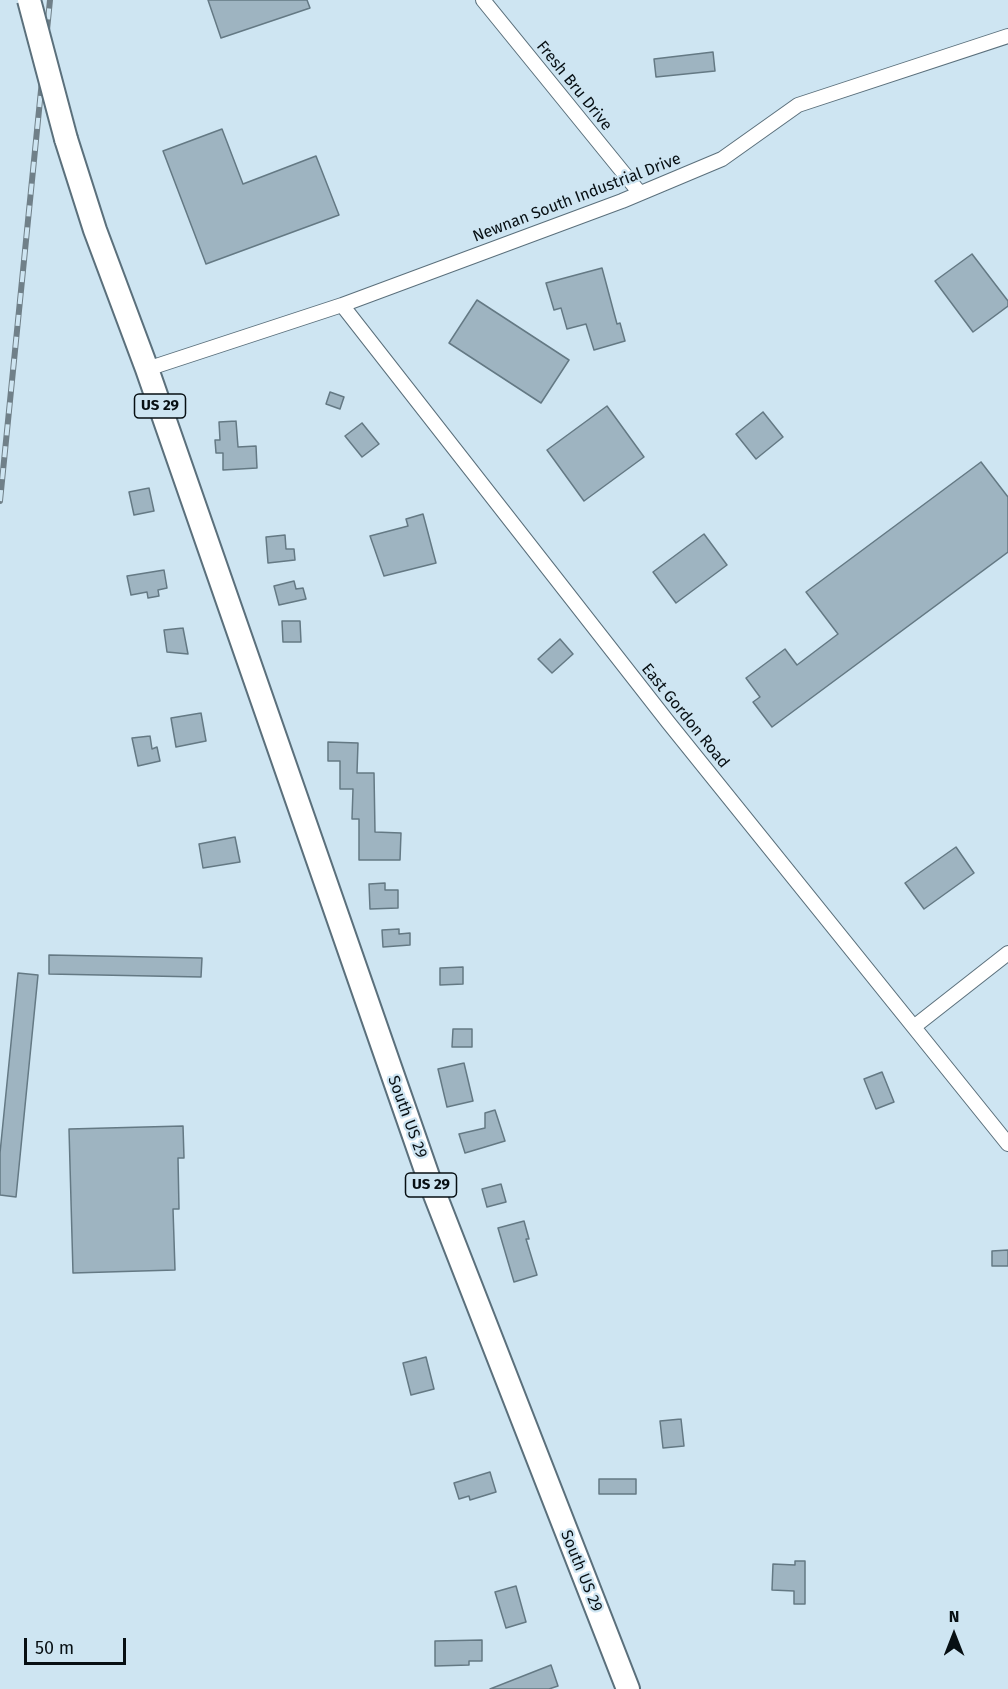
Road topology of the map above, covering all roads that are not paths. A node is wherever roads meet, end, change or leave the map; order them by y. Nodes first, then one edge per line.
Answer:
1 (29, 0) edge
2 (483, 0) edge
3 (1008, 36) edge
4 (639, 192) junction
5 (342, 305) junction
6 (147, 369) junction
7 (1008, 952) edge
8 (915, 1026) junction
9 (1008, 1144) edge
10 (628, 1689) edge

1 - 6 main road, US 29, bridge
2 - 4 street, Fresh Bru Drive
3 - 4 street, Newnan South Industrial Drive
4 - 5 street, Newnan South Industrial Drive
5 - 6 street, Newnan South Industrial Drive
5 - 8 street, East Gordon Road
6 - 10 main road, South US 29 / US 29
7 - 8 street
8 - 9 street, East Gordon Road

